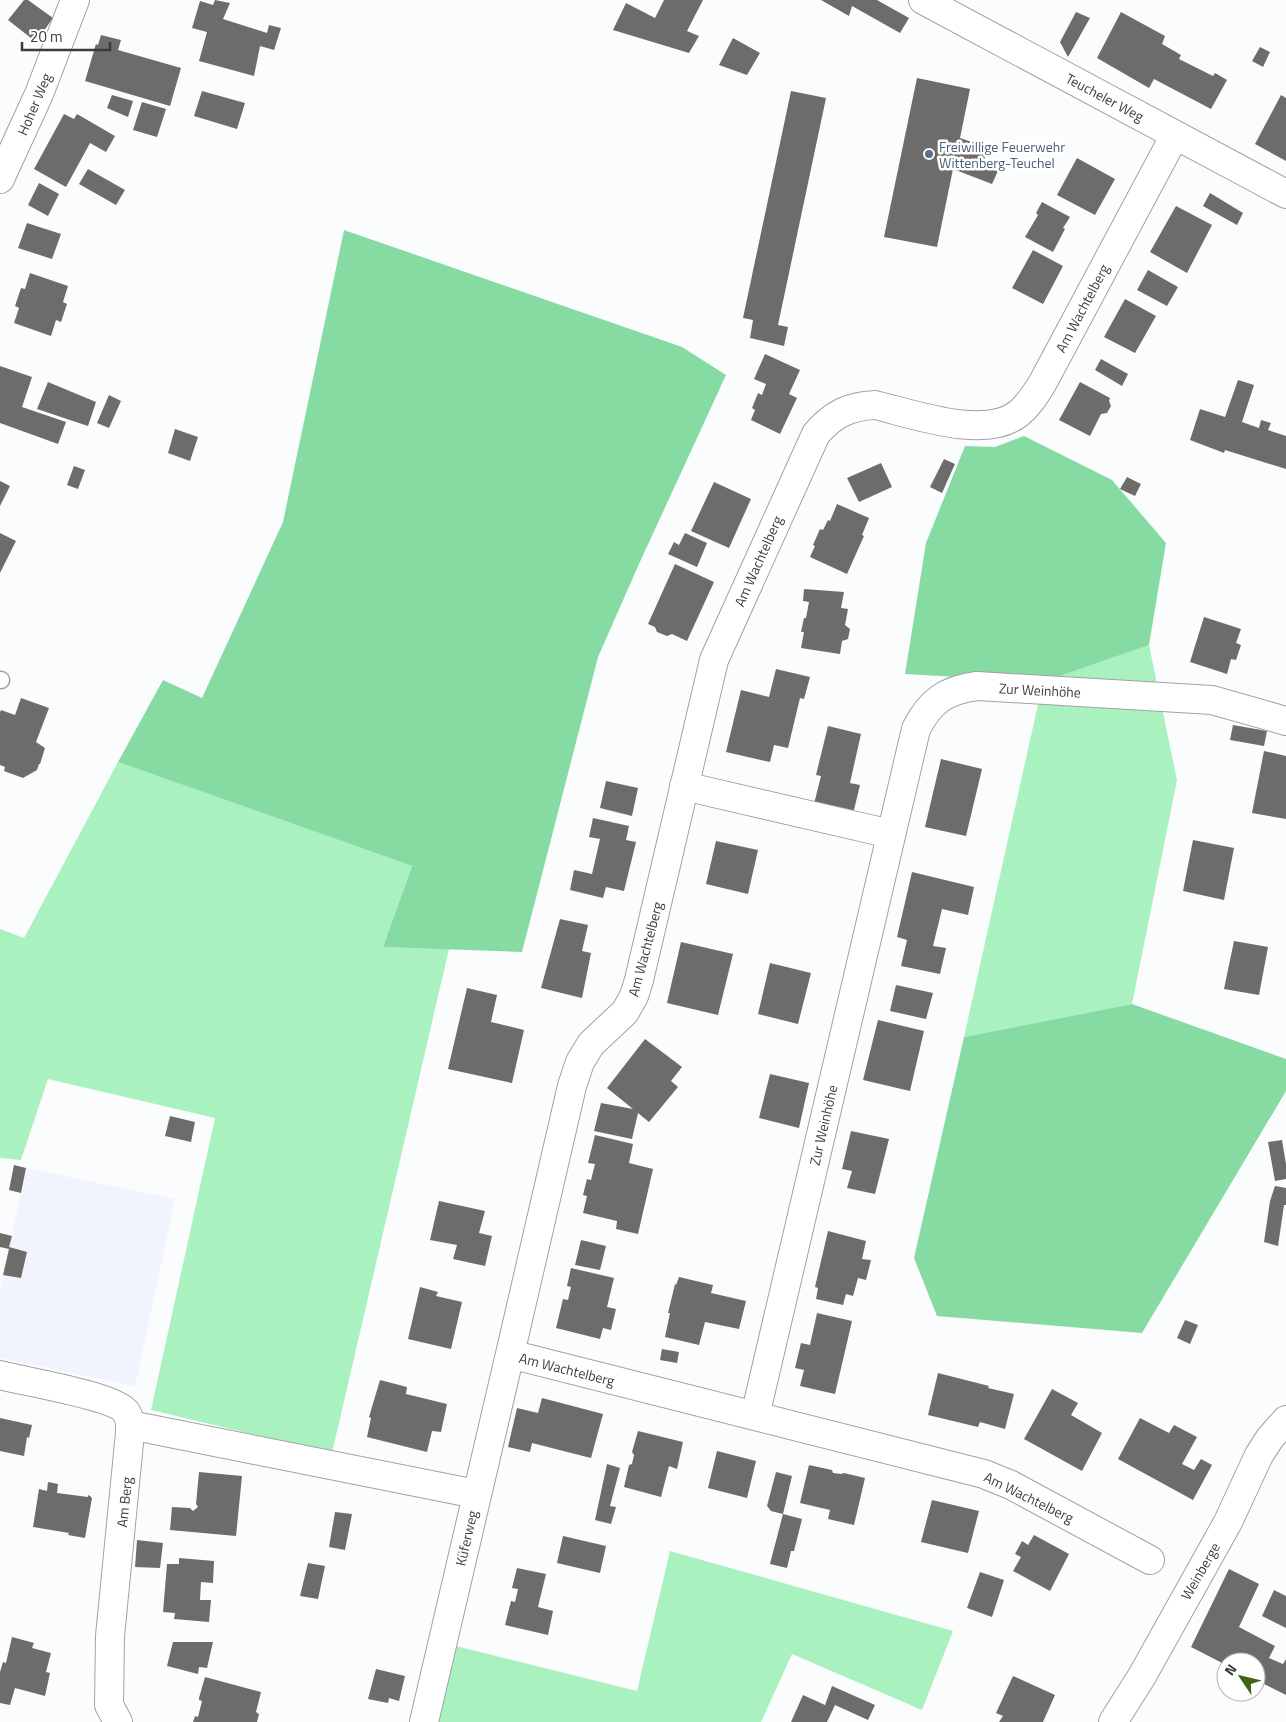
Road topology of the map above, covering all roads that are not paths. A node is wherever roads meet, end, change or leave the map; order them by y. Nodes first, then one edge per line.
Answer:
1 (75, 0) edge
2 (923, 0) edge
3 (1175, 135) junction
4 (0, 179) edge
5 (1286, 194) edge
6 (1286, 721) edge
7 (684, 786) junction
8 (891, 834) junction
9 (510, 1354) junction
10 (0, 1376) edge
11 (755, 1416) junction
12 (1286, 1420) edge
13 (130, 1425) junction
14 (476, 1494) junction
15 (1150, 1560) dead end
16 (118, 1722) edge
17 (424, 1722) edge
18 (1113, 1722) edge

1 - 4 street, Hoher Weg
2 - 3 street, Teucheler Weg
3 - 5 street, Teucheler Weg
3 - 7 street, Am Wachtelberg
6 - 8 street, Zur Weinhöhe
7 - 8 street
7 - 9 street, Am Wachtelberg
8 - 11 street, Zur Weinhöhe
9 - 11 street, Am Wachtelberg
9 - 14 street, Küferweg
10 - 13 street
11 - 15 street, Am Wachtelberg
12 - 18 street, Weinberge
13 - 14 street
13 - 16 street, Am Berg
14 - 17 street, Küferweg

